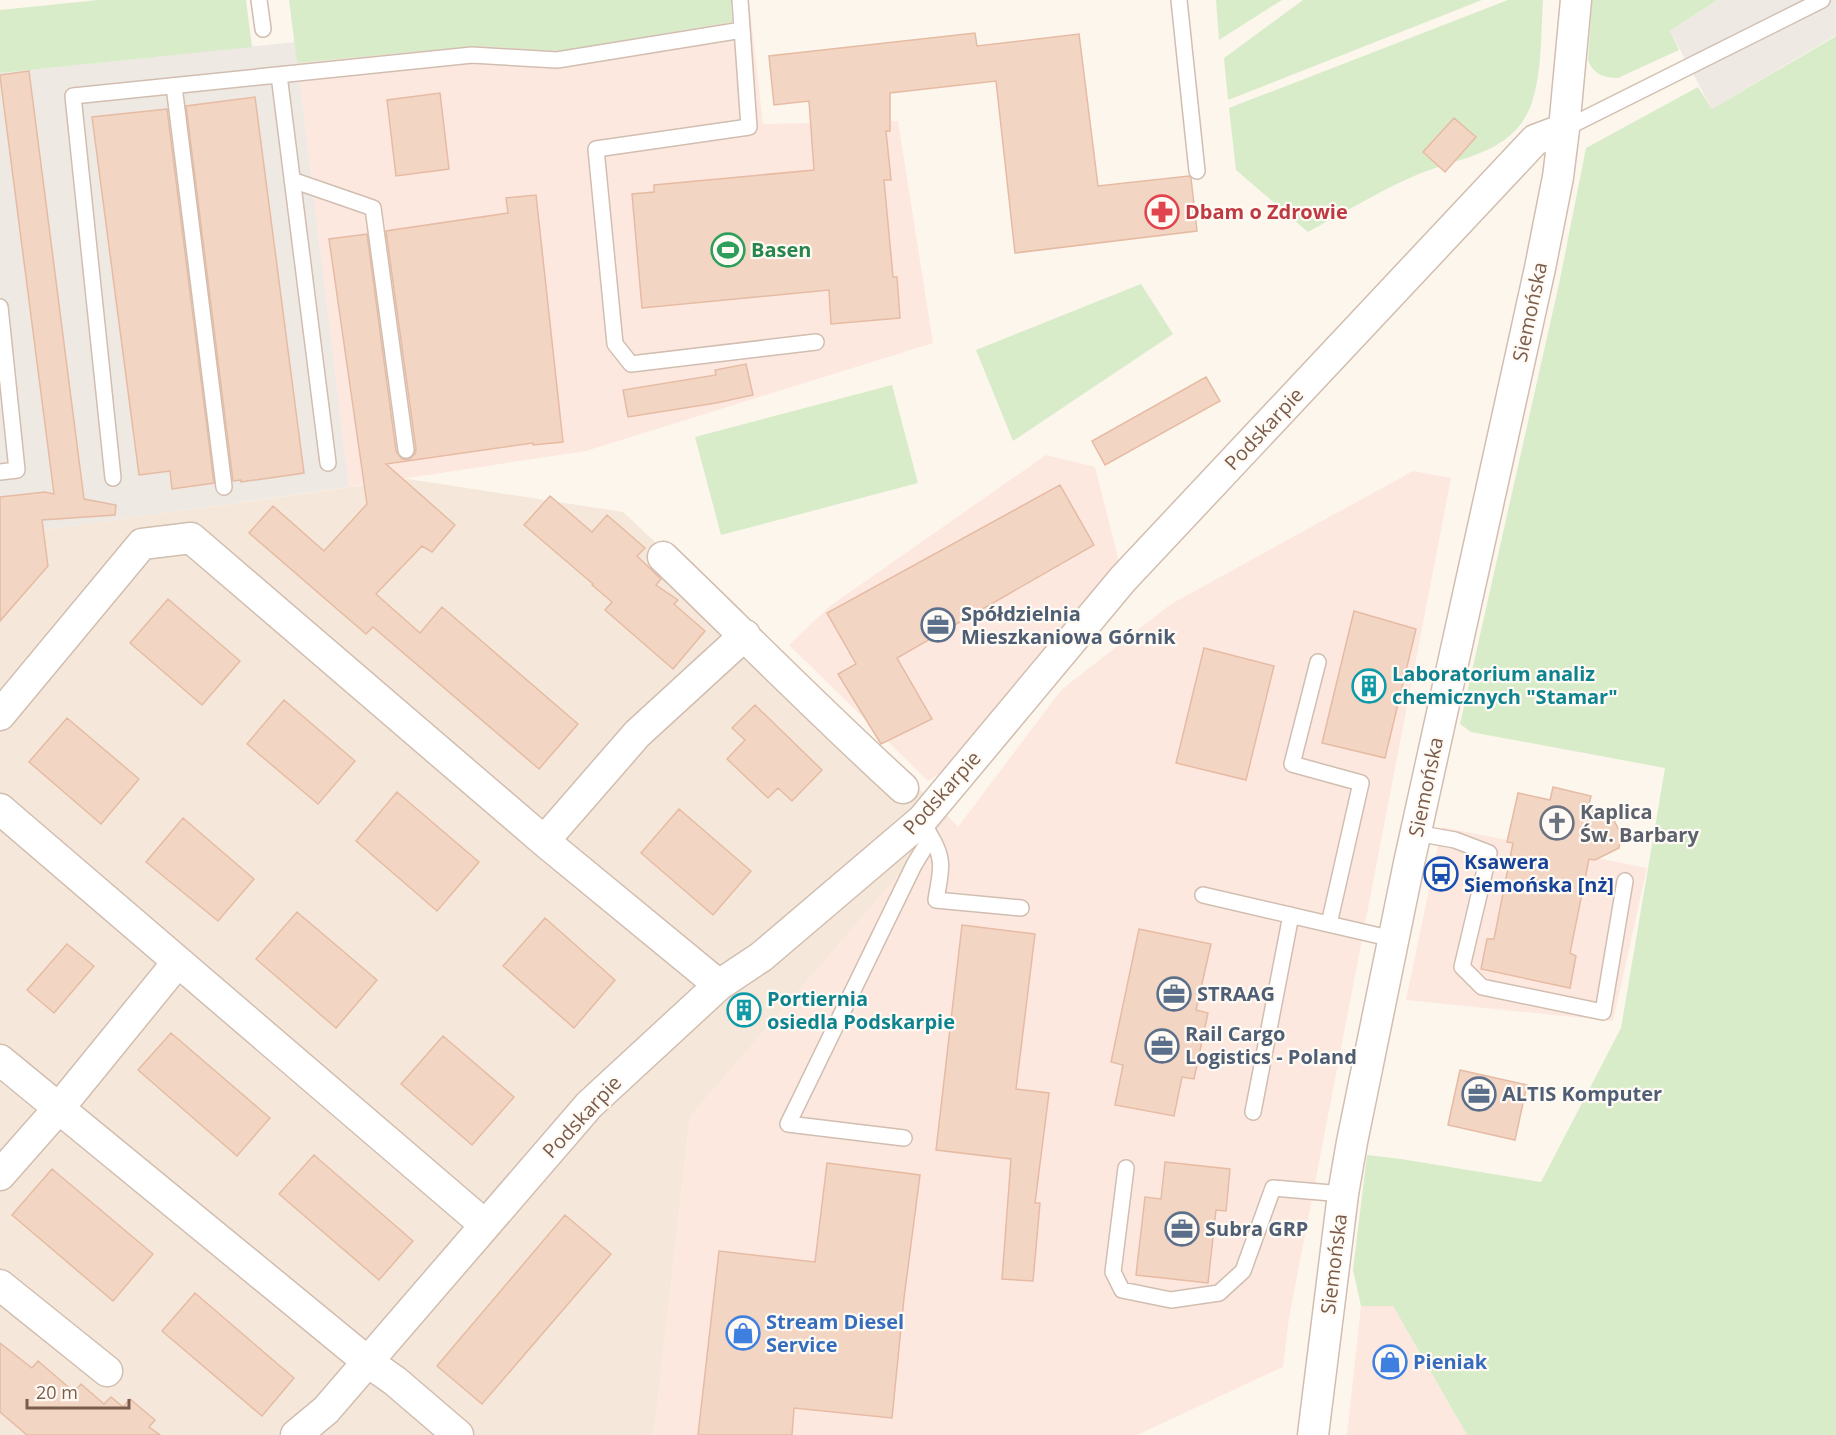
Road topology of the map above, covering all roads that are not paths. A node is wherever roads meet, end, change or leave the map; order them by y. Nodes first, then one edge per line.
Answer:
1 (259, 0) edge
2 (740, 0) edge
3 (1179, 0) edge
4 (1576, 0) edge
5 (1822, 0) edge
6 (263, 29) dead end
7 (742, 30) junction
8 (279, 75) junction
9 (174, 86) junction
10 (1564, 129) junction
11 (1197, 171) dead end
12 (292, 180) junction
13 (0, 307) edge
14 (816, 342) dead end
15 (406, 450) dead end
16 (328, 464) dead end
17 (0, 472) edge
18 (113, 478) dead end
19 (224, 488) dead end
20 (663, 557) dead end
21 (745, 635) junction
22 (1318, 662) dead end
23 (0, 715) edge
24 (903, 788) dead end
25 (0, 809) edge
26 (927, 829) junction
27 (1416, 833) junction
28 (544, 841) junction
29 (1625, 881) dead end
30 (1203, 895) dead end
31 (1021, 908) dead end
32 (1291, 915) junction
33 (1329, 924) junction
34 (1393, 939) junction
35 (177, 963) junction
36 (719, 985) junction
37 (0, 1060) edge
38 (59, 1107) junction
39 (1253, 1112) dead end
40 (904, 1138) dead end
41 (1126, 1168) dead end
42 (0, 1175) edge
43 (1343, 1194) junction
44 (485, 1225) junction
45 (0, 1285) edge
46 (368, 1362) junction
47 (106, 1371) dead end
48 (296, 1435) edge
49 (458, 1435) edge
50 (1313, 1435) edge

1 - 6 lane
2 - 7 lane
3 - 11 lane
4 - 10 street, Siemońska
5 - 10 lane
7 - 8 lane
7 - 14 lane
8 - 9 lane
8 - 12 lane
9 - 18 lane
9 - 19 lane
10 - 26 street, Podskarpie
10 - 27 street, Siemońska
12 - 15 lane
12 - 16 lane
13 - 17 lane
20 - 21 street
21 - 24 street
21 - 28 street
22 - 33 lane
23 - 28 street
25 - 35 street
26 - 31 lane
26 - 36 street, Podskarpie
26 - 40 lane
27 - 29 lane
27 - 34 street, Siemońska
28 - 36 street
30 - 32 lane
32 - 33 lane
32 - 39 lane
33 - 34 lane
34 - 43 street, Siemońska
35 - 38 street
35 - 44 street
36 - 44 street, Podskarpie
37 - 38 street
38 - 42 street
38 - 46 street
41 - 43 lane
43 - 50 street, Siemońska
44 - 46 street, Podskarpie
45 - 47 street
46 - 48 street, Podskarpie
46 - 49 street

